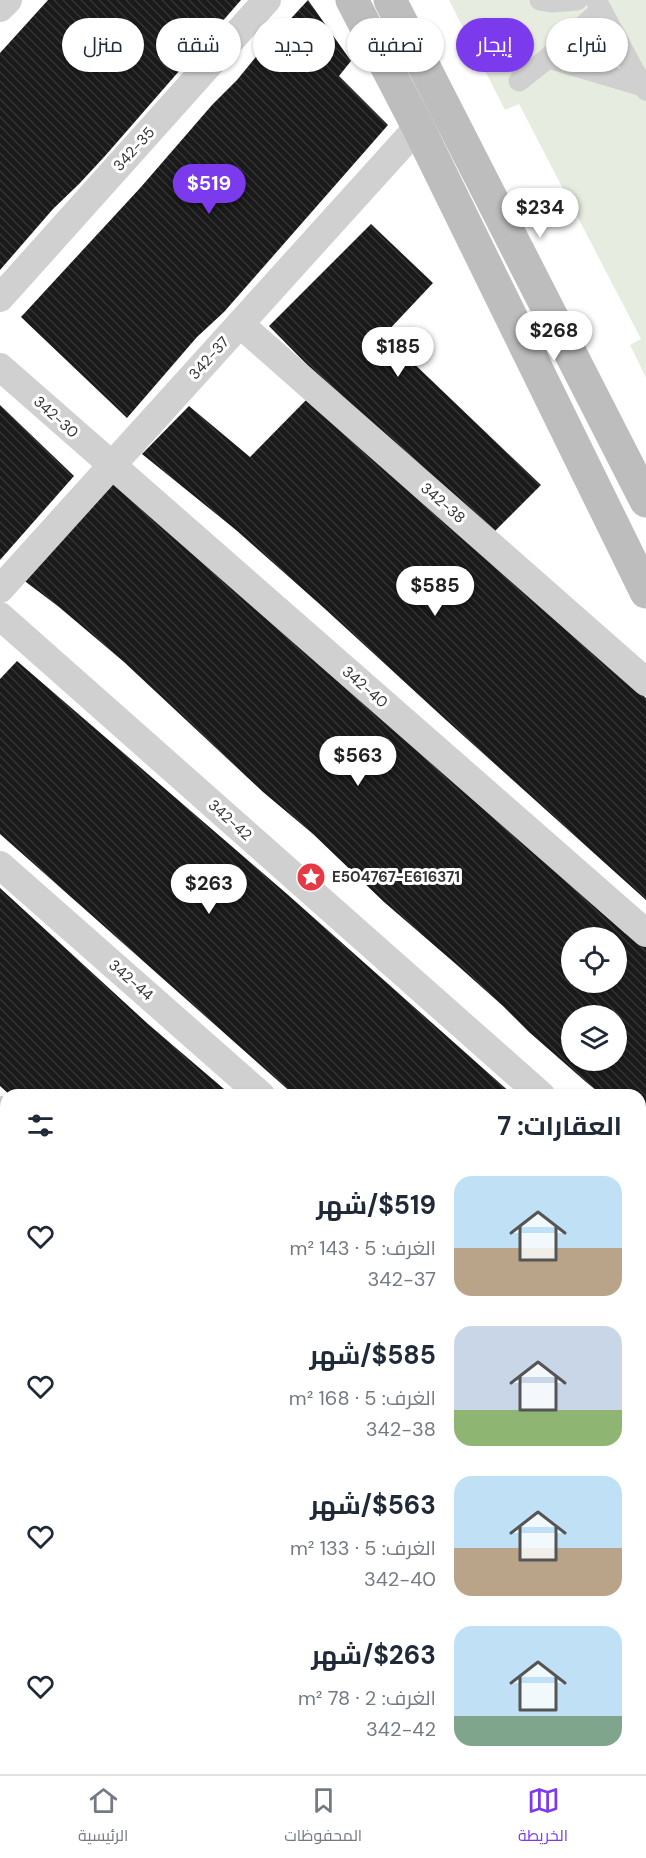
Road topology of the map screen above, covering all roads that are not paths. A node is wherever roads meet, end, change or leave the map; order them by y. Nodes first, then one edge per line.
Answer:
1 (8, 0) edge
2 (267, 0) edge
3 (352, 0) edge
4 (390, 0) edge
5 (540, 0) edge
6 (577, 0) edge
7 (599, 5) edge
8 (0, 8) edge
9 (586, 18) edge
10 (546, 60) edge
11 (593, 72) edge
12 (519, 81) dead end
13 (645, 88) edge
14 (418, 127) junction
15 (0, 298) edge
16 (240, 324) junction
17 (559, 331) junction
18 (526, 348) junction
19 (0, 367) edge
20 (111, 466) junction
21 (646, 501) edge
22 (0, 588) edge
23 (646, 592) edge
24 (0, 616) edge
25 (646, 682) edge
26 (0, 865) edge
27 (646, 933) edge
28 (254, 1089) edge
29 (534, 1089) edge

1 - 8 street
2 - 15 street, 342-35
3 - 14 main road
4 - 17 main road
5 - 6 street
7 - 9 street
7 - 13 street
10 - 12 street
11 - 13 street
14 - 16 street, 342-37
14 - 18 main road
16 - 20 street, 342-37
16 - 25 street, 342-38
17 - 18 main road
17 - 21 main road
18 - 23 main road
19 - 20 street, 342-30
20 - 22 street, 342-37
20 - 27 street, 342-40
24 - 29 street, 342-42
26 - 28 street, 342-44

